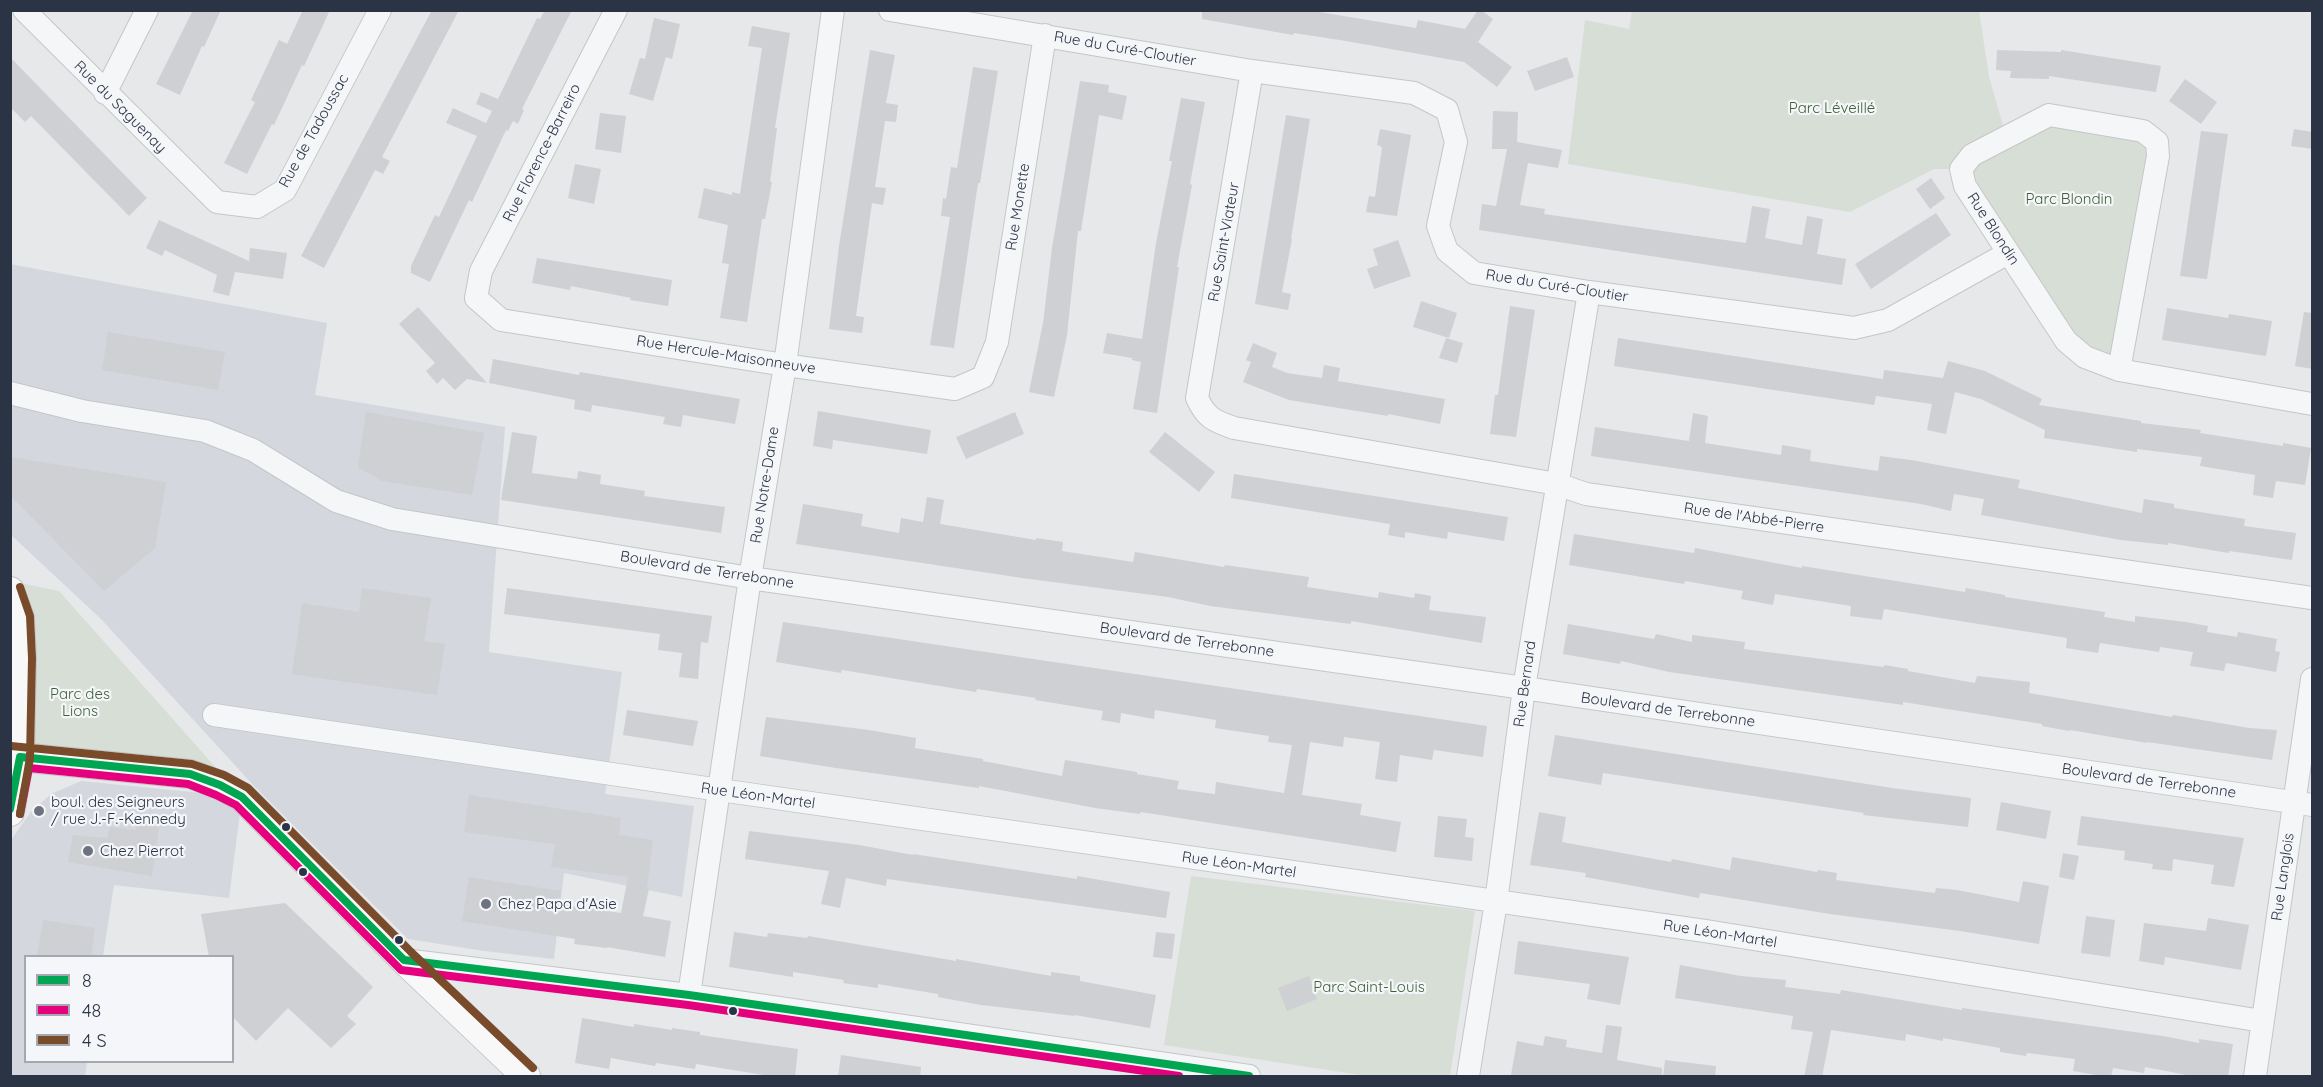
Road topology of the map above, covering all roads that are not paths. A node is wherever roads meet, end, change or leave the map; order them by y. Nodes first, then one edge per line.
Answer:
1 (24, 10) edge
2 (147, 10) edge
3 (380, 10) edge
4 (616, 10) edge
5 (833, 10) edge
6 (890, 10) edge
7 (1045, 35) junction
8 (1252, 71) junction
9 (105, 93) junction
10 (217, 202) joint
11 (2008, 254) junction
12 (1589, 292) junction
13 (476, 298) joint
14 (785, 365) junction
15 (2119, 370) junction
16 (983, 377) joint
17 (10, 393) edge
18 (2313, 404) edge
19 (10, 407) edge
20 (82, 411) junction
21 (1203, 412) joint
22 (1557, 484) junction
23 (750, 578) junction
24 (10, 591) edge
25 (2313, 598) edge
26 (2313, 679) edge
27 (1524, 688) junction
28 (214, 715) dead end
29 (15, 757) edge
30 (720, 790) junction
31 (2303, 804) edge
32 (10, 812) edge
33 (1496, 902) junction
34 (404, 960) junction
35 (689, 995) junction
36 (2262, 1021) junction
37 (526, 1077) edge
38 (1249, 1077) edge
39 (1468, 1077) edge
40 (2255, 1077) edge

1 - 9 street, Rue du Saguenay
2 - 9 street
3 - 10 street, Rue de Tadoussac
4 - 13 street, Rue Florence-Barreiro
5 - 14 street, Rue Notre-Dame
6 - 7 street, Rue du Curé-Cloutier
7 - 8 street, Rue du Curé-Cloutier
7 - 16 street, Rue Monette
8 - 12 street, Rue du Curé-Cloutier
8 - 21 street, Rue Saint-Viateur
9 - 10 street, Rue du Saguenay
11 - 12 street, Rue du Curé-Cloutier
11 - 15 street, Rue Blondin
11 - 15 street, Rue Blondin
12 - 22 street, Rue Bernard
13 - 14 street, Rue Hercule-Maisonneuve
14 - 16 street, Rue Hercule-Maisonneuve
14 - 23 street, Rue Notre-Dame
15 - 18 street, Rue Blondin
17 - 20 street, Boulevard de Terrebonne
19 - 20 street, Boulevard de Terrebonne
20 - 23 street, Boulevard de Terrebonne
21 - 22 street, Rue de l'Abbé-Pierre
22 - 25 street, Rue de l'Abbé-Pierre
22 - 27 street, Rue Bernard
23 - 27 street, Boulevard de Terrebonne
23 - 30 street, Rue Notre-Dame
24 - 29 main road
26 - 31 street, Rue Langlois
27 - 31 street, Boulevard de Terrebonne
27 - 33 street, Rue Bernard
28 - 30 street, Rue Léon-Martel
29 - 32 main road
29 - 34 main road
30 - 33 street, Rue Léon-Martel
30 - 35 street, Rue Notre-Dame
31 - 36 street, Rue Langlois
33 - 36 street, Rue Léon-Martel
33 - 39 street, Rue Bernard
34 - 35 street
34 - 37 main road
35 - 38 street
36 - 40 street, Rue Langlois

